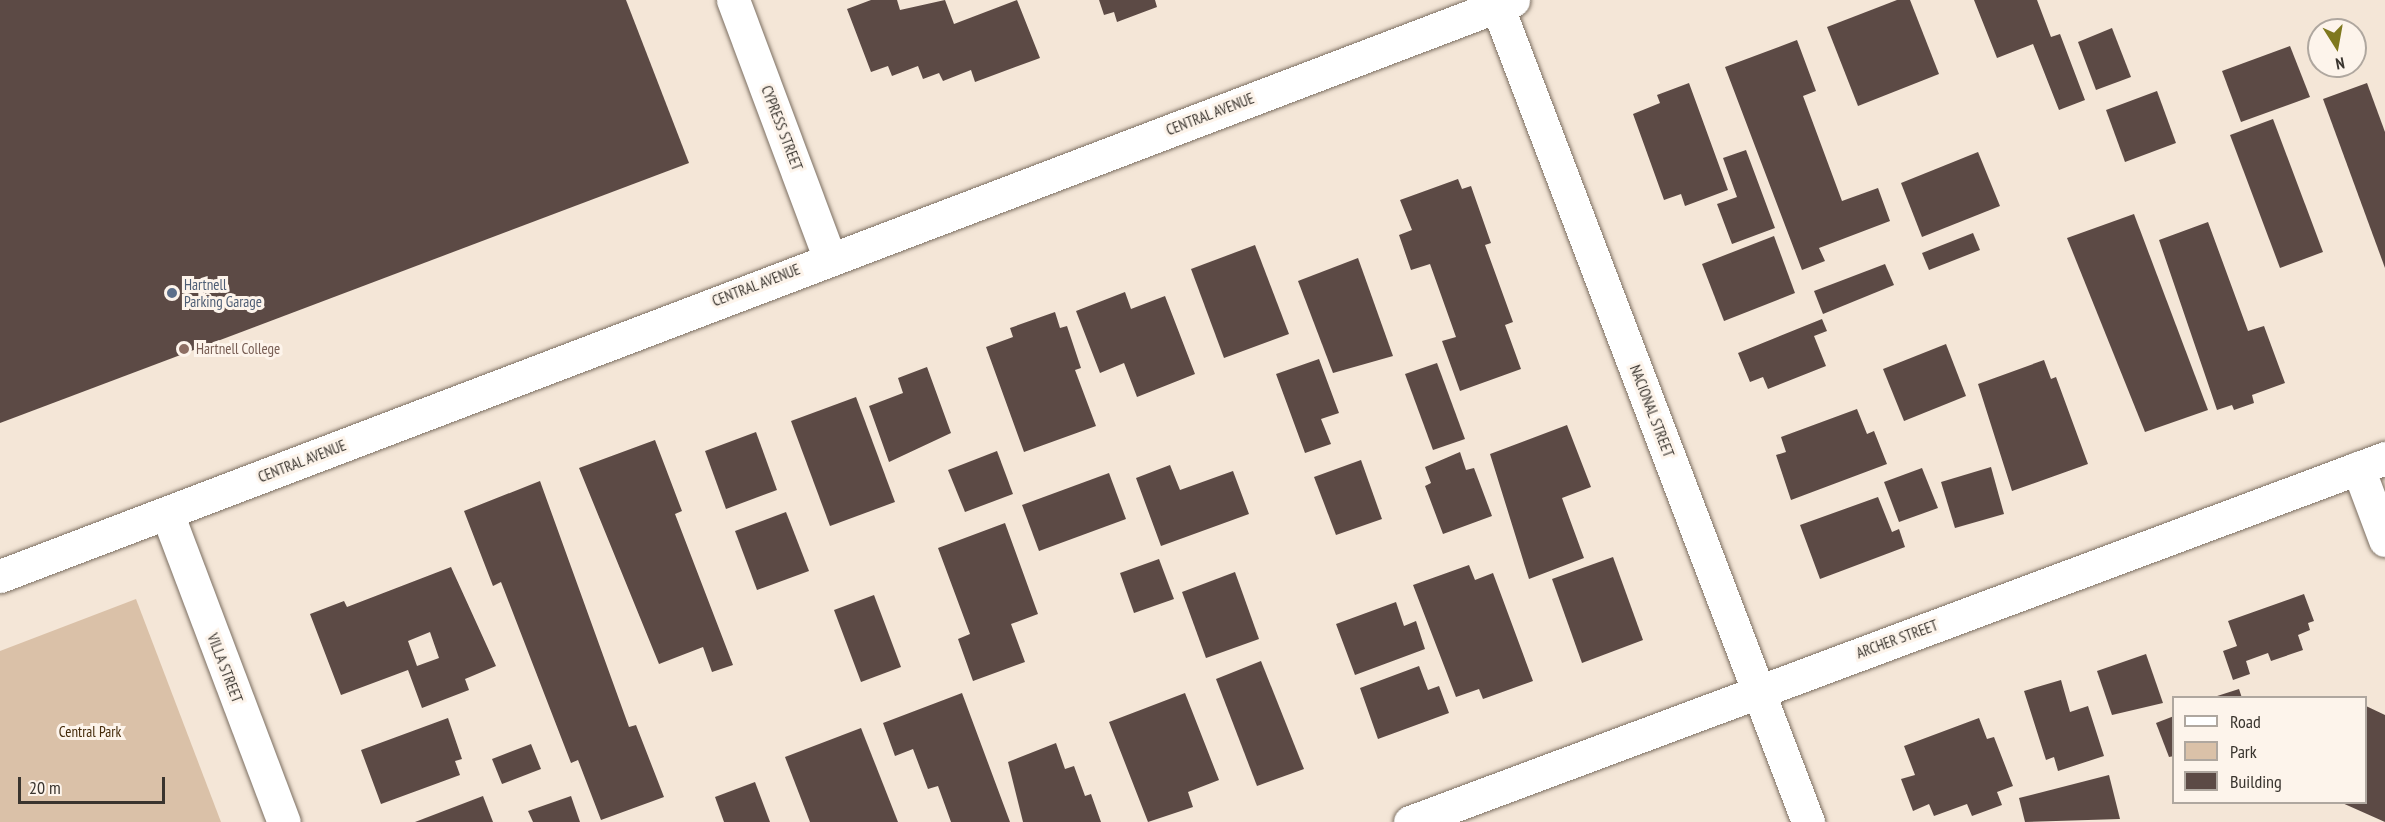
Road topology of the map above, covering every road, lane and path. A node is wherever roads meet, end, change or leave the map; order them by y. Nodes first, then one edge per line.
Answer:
1 (733, 0) edge
2 (1502, 2) edge
3 (829, 257) junction
4 (2372, 463) edge
5 (167, 513) junction
6 (2385, 540) edge
7 (0, 576) edge
8 (1759, 691) junction
9 (284, 822) edge
10 (1410, 822) edge
11 (1808, 822) edge

1 - 3 street, CYPRESS STREET
2 - 3 street, CENTRAL AVENUE
2 - 8 street, NACIONAL STREET
3 - 5 street, CENTRAL AVENUE
4 - 6 street
4 - 8 street, ARCHER STREET
5 - 7 street, CENTRAL AVENUE
5 - 9 street, VILLA STREET
8 - 10 street, ARCHER STREET
8 - 11 street, NACIONAL STREET

